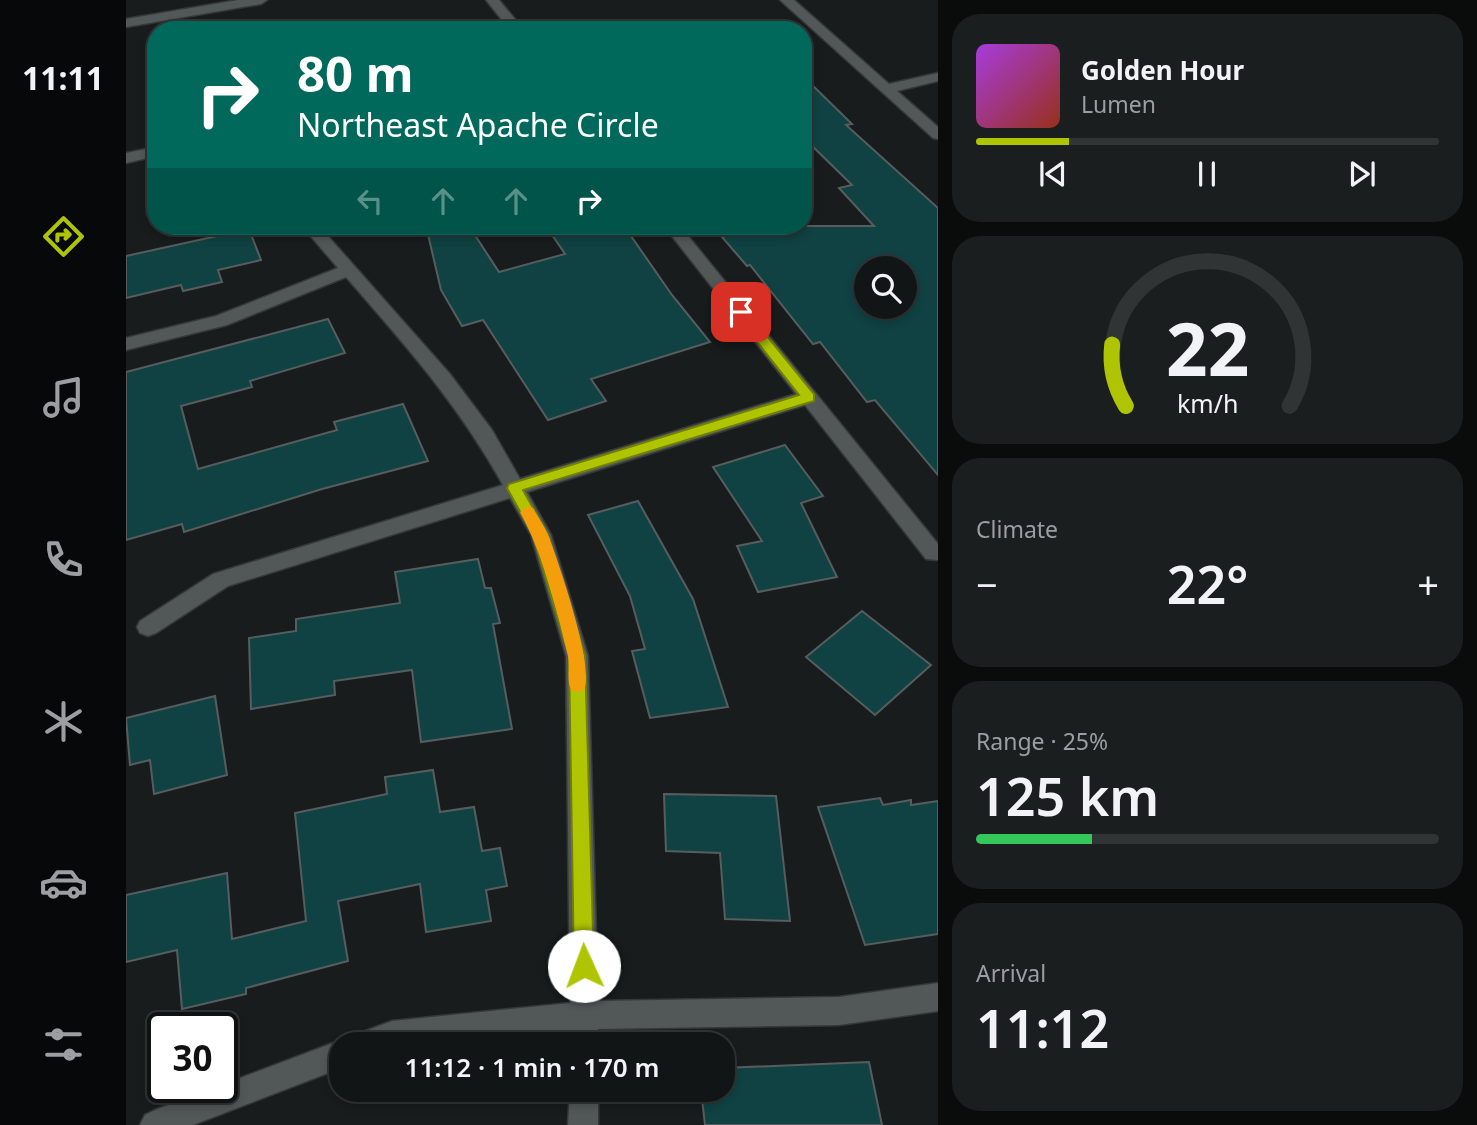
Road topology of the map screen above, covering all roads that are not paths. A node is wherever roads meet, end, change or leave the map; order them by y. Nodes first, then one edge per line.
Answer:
1 (261, 0) edge
2 (492, 0) edge
3 (786, 0) edge
4 (188, 6) edge
5 (509, 21) edge
6 (810, 21) edge
7 (126, 23) edge
8 (812, 23) edge
9 (938, 77) edge
10 (886, 89) junction
11 (938, 135) edge
12 (147, 153) edge
13 (126, 158) edge
14 (318, 235) edge
15 (679, 235) edge
16 (349, 270) junction
17 (126, 344) edge
18 (809, 397) junction
19 (514, 488) junction
20 (933, 553) dead end
21 (148, 627) dead end
22 (938, 998) edge
23 (586, 1015) junction
24 (421, 1032) edge
25 (585, 1032) edge
26 (329, 1059) edge
27 (584, 1102) edge
28 (155, 1125) edge
29 (583, 1125) edge

1 - 4 street
2 - 5 street
3 - 6 street
4 - 7 street
8 - 10 street
9 - 10 street
10 - 11 street
12 - 13 street
14 - 16 street
15 - 18 street
16 - 17 street
16 - 19 street
18 - 19 street
18 - 20 street
19 - 21 street
19 - 23 street
22 - 23 street
23 - 24 street
23 - 25 street
26 - 28 street
27 - 29 street

